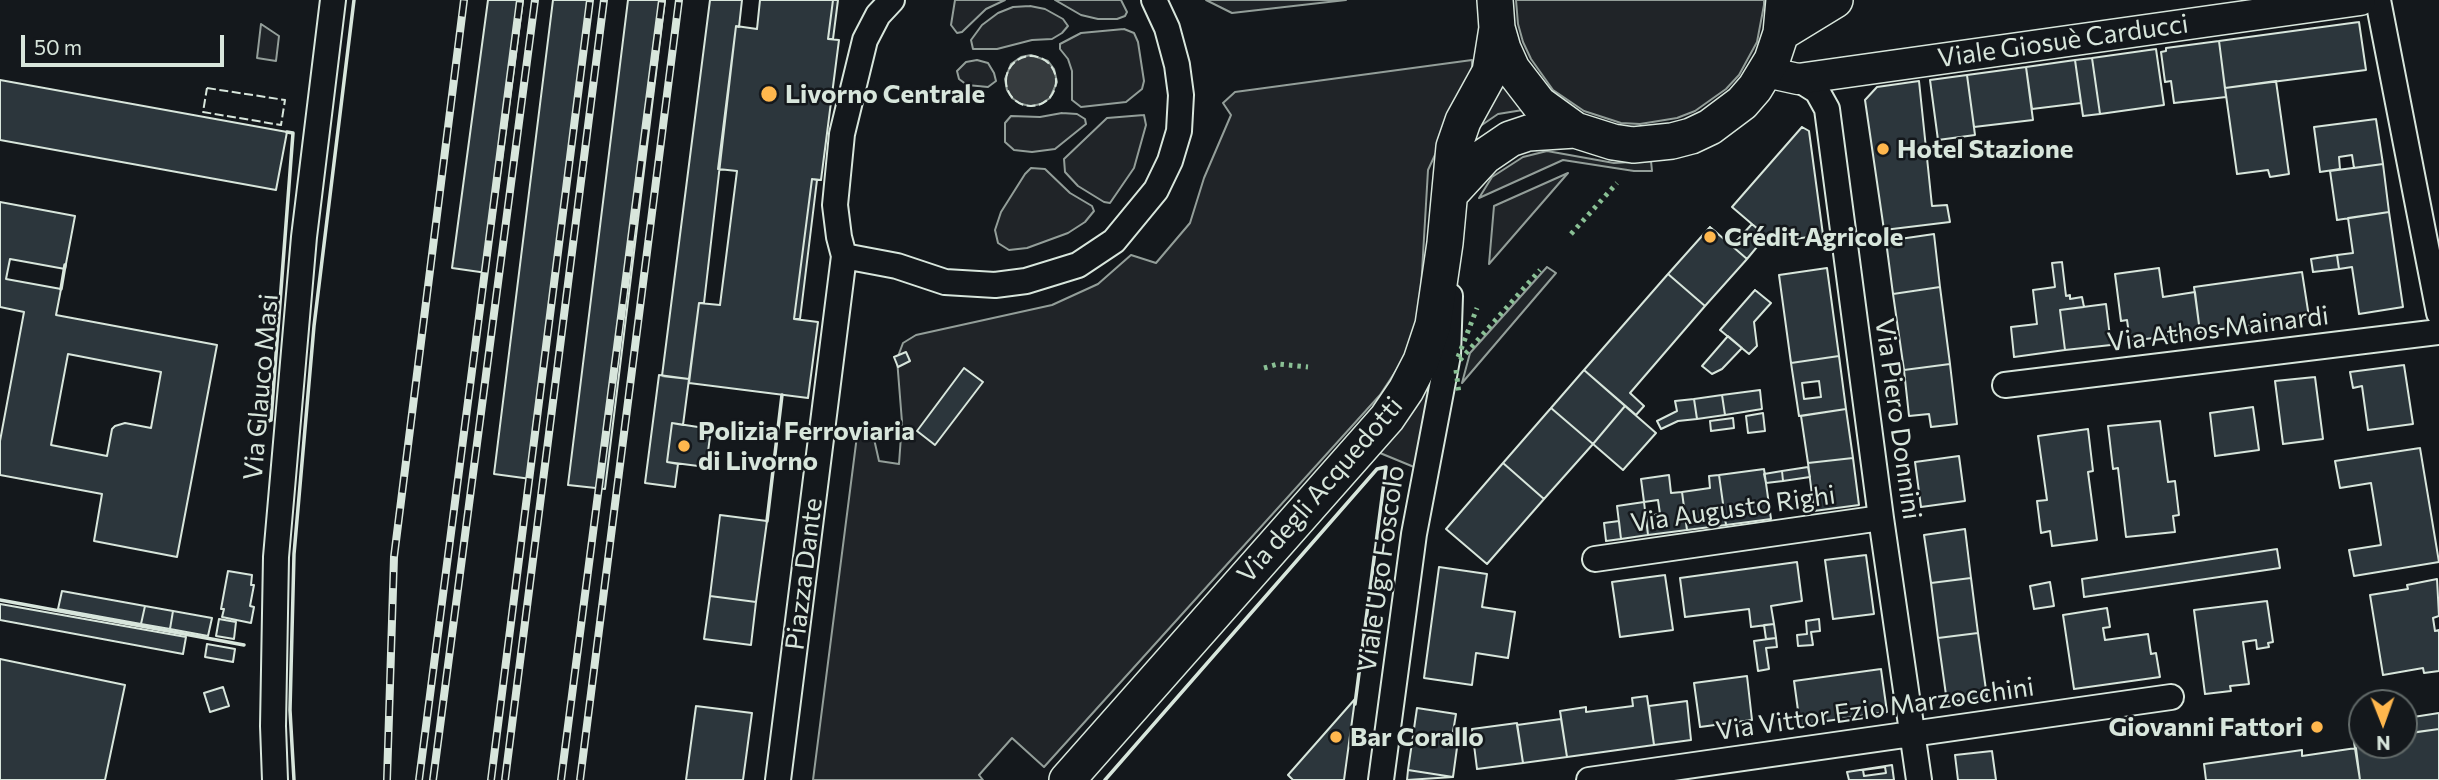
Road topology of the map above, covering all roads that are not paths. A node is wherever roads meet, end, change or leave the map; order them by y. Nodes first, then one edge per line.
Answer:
1 (333, 0) edge
2 (892, 0) edge
3 (1154, 0) edge
4 (1835, 0) edge
5 (2360, 0) edge
6 (2378, 0) edge
7 (1496, 14) edge
8 (1783, 16) edge
9 (1782, 75) junction
10 (1575, 130) junction
11 (1450, 194) junction
12 (1445, 243) junction
13 (844, 256) junction
14 (881, 263) junction
15 (841, 285) junction
16 (2439, 313) edge
17 (2439, 332) edge
18 (2005, 385) dead end
19 (1881, 518) junction
20 (1595, 559) dead end
21 (2171, 697) dead end
22 (1912, 734) junction
23 (1673, 774) edge
24 (275, 780) edge
25 (778, 780) edge
26 (1067, 780) edge
27 (1381, 780) edge
28 (1589, 780) edge
29 (1919, 780) edge

1 - 24 street, Via Glauco Masi
2 - 13 street, Piazza Dante
3 - 14 street
4 - 8 main road
5 - 9 street, Viale Giosuè Carducci
6 - 16 street
7 - 10 main road
7 - 11 main road, Via degli Acquedotti
8 - 9 main road
9 - 10 main road
9 - 19 street, Via Piero Donnini
10 - 11 main road
11 - 12 main road, Via degli Acquedotti
12 - 26 main road, Via degli Acquedotti
12 - 27 street, Viale Ugo Foscolo
13 - 14 street
13 - 15 street, Piazza Dante
14 - 15 street
15 - 25 street, Piazza Dante
17 - 18 street, Via Athos Mainardi
19 - 20 street, Via Augusto Righi
19 - 22 street, Via Piero Donnini
21 - 22 street, Via Vittor Ezio Marzocchini
22 - 23 street, Via Vittor Ezio Marzocchini
22 - 29 street, Via Piero Donnini
23 - 28 street, Via Vittor Ezio Marzocchini

